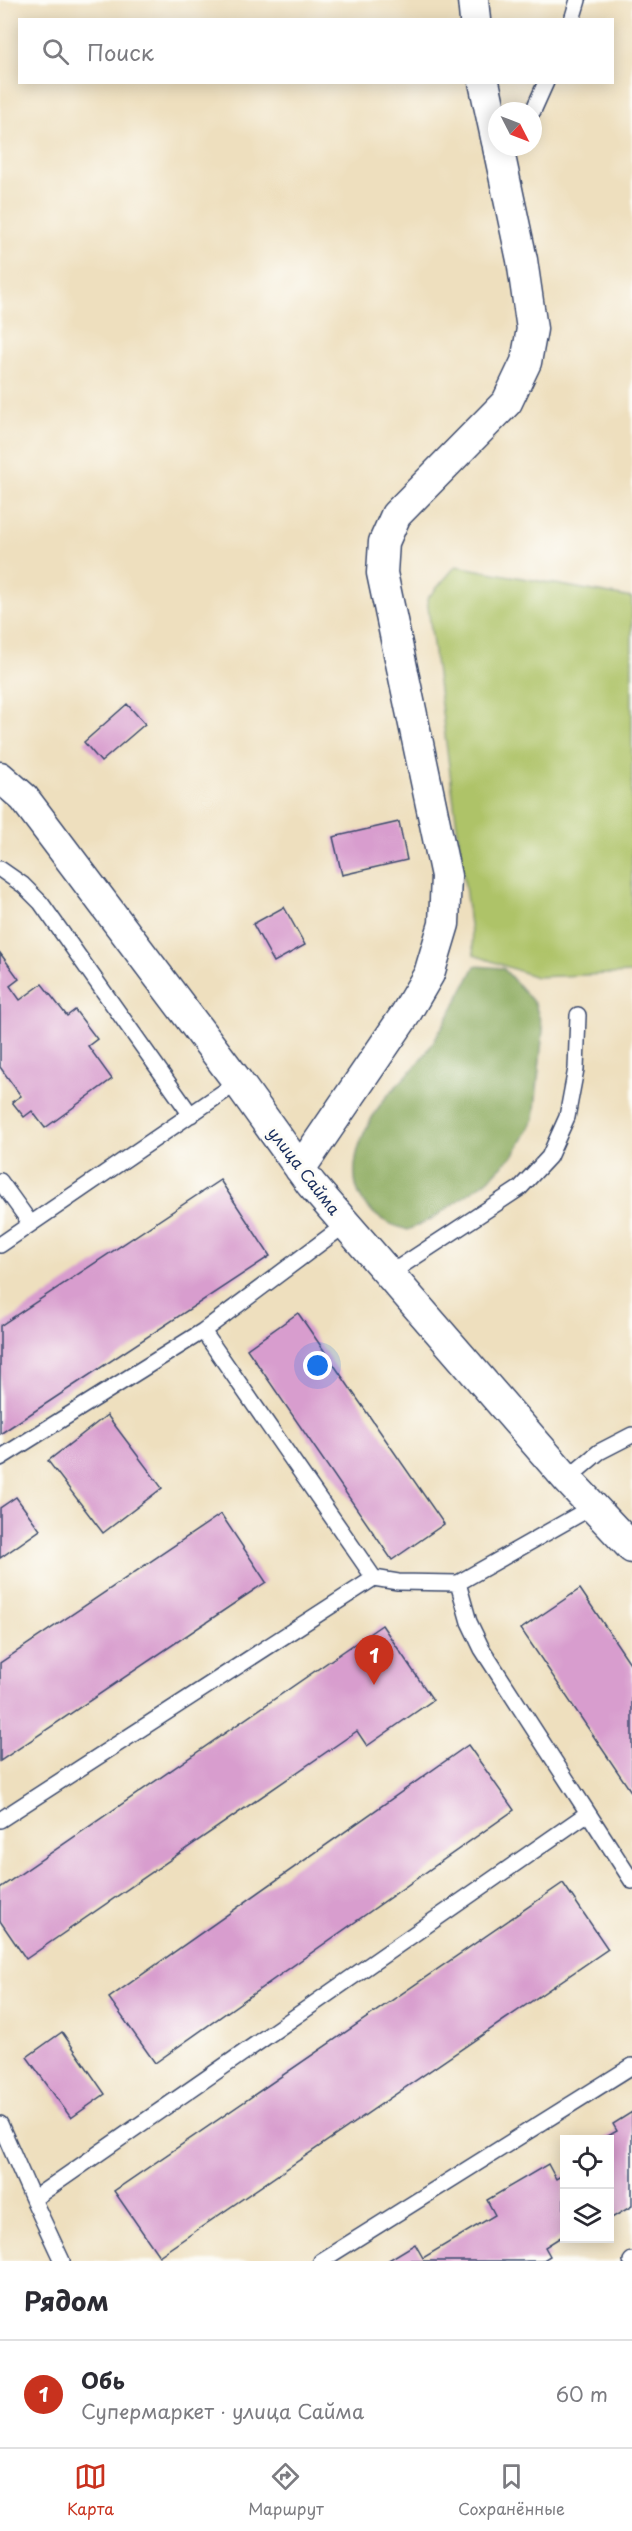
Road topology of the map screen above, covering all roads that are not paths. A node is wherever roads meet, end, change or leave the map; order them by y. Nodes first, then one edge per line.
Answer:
1 (473, 0) edge
2 (578, 0) edge
3 (475, 18) edge
4 (573, 18) edge
5 (484, 84) edge
6 (545, 84) edge
7 (488, 102) edge
8 (537, 102) edge
9 (501, 160) edge
10 (0, 777) edge
11 (0, 869) edge
12 (578, 1015) dead end
13 (238, 1082) junction
14 (191, 1115) junction
15 (300, 1169) junction
16 (0, 1181) edge
17 (31, 1224) junction
18 (346, 1224) junction
19 (0, 1245) edge
20 (389, 1274) junction
21 (203, 1331) junction
22 (632, 1435) edge
23 (0, 1458) edge
24 (567, 1479) junction
25 (592, 1508) junction
26 (632, 1548) edge
27 (374, 1578) junction
28 (458, 1583) junction
29 (588, 1813) junction
30 (0, 1820) edge
31 (632, 1881) edge
32 (632, 2066) edge
33 (0, 2124) edge
34 (33, 2199) junction
35 (62, 2261) edge
36 (321, 2261) edge

1 - 3 street
2 - 4 lane
5 - 7 street
6 - 8 lane
9 - 15 street
10 - 13 street, улица Сайма
11 - 14 lane
12 - 20 lane
13 - 14 lane
13 - 15 street, улица Сайма
14 - 17 lane
15 - 18 street, улица Сайма
16 - 17 lane
17 - 19 lane
18 - 20 street, улица Сайма
18 - 21 lane
20 - 24 street, улица Сайма
21 - 23 lane
21 - 27 lane
22 - 24 lane
24 - 25 street, улица Сайма
25 - 26 street, улица Сайма
25 - 28 lane
27 - 28 lane
27 - 30 lane
28 - 29 lane
29 - 31 lane
29 - 34 lane
32 - 36 lane
33 - 34 lane
34 - 35 lane

